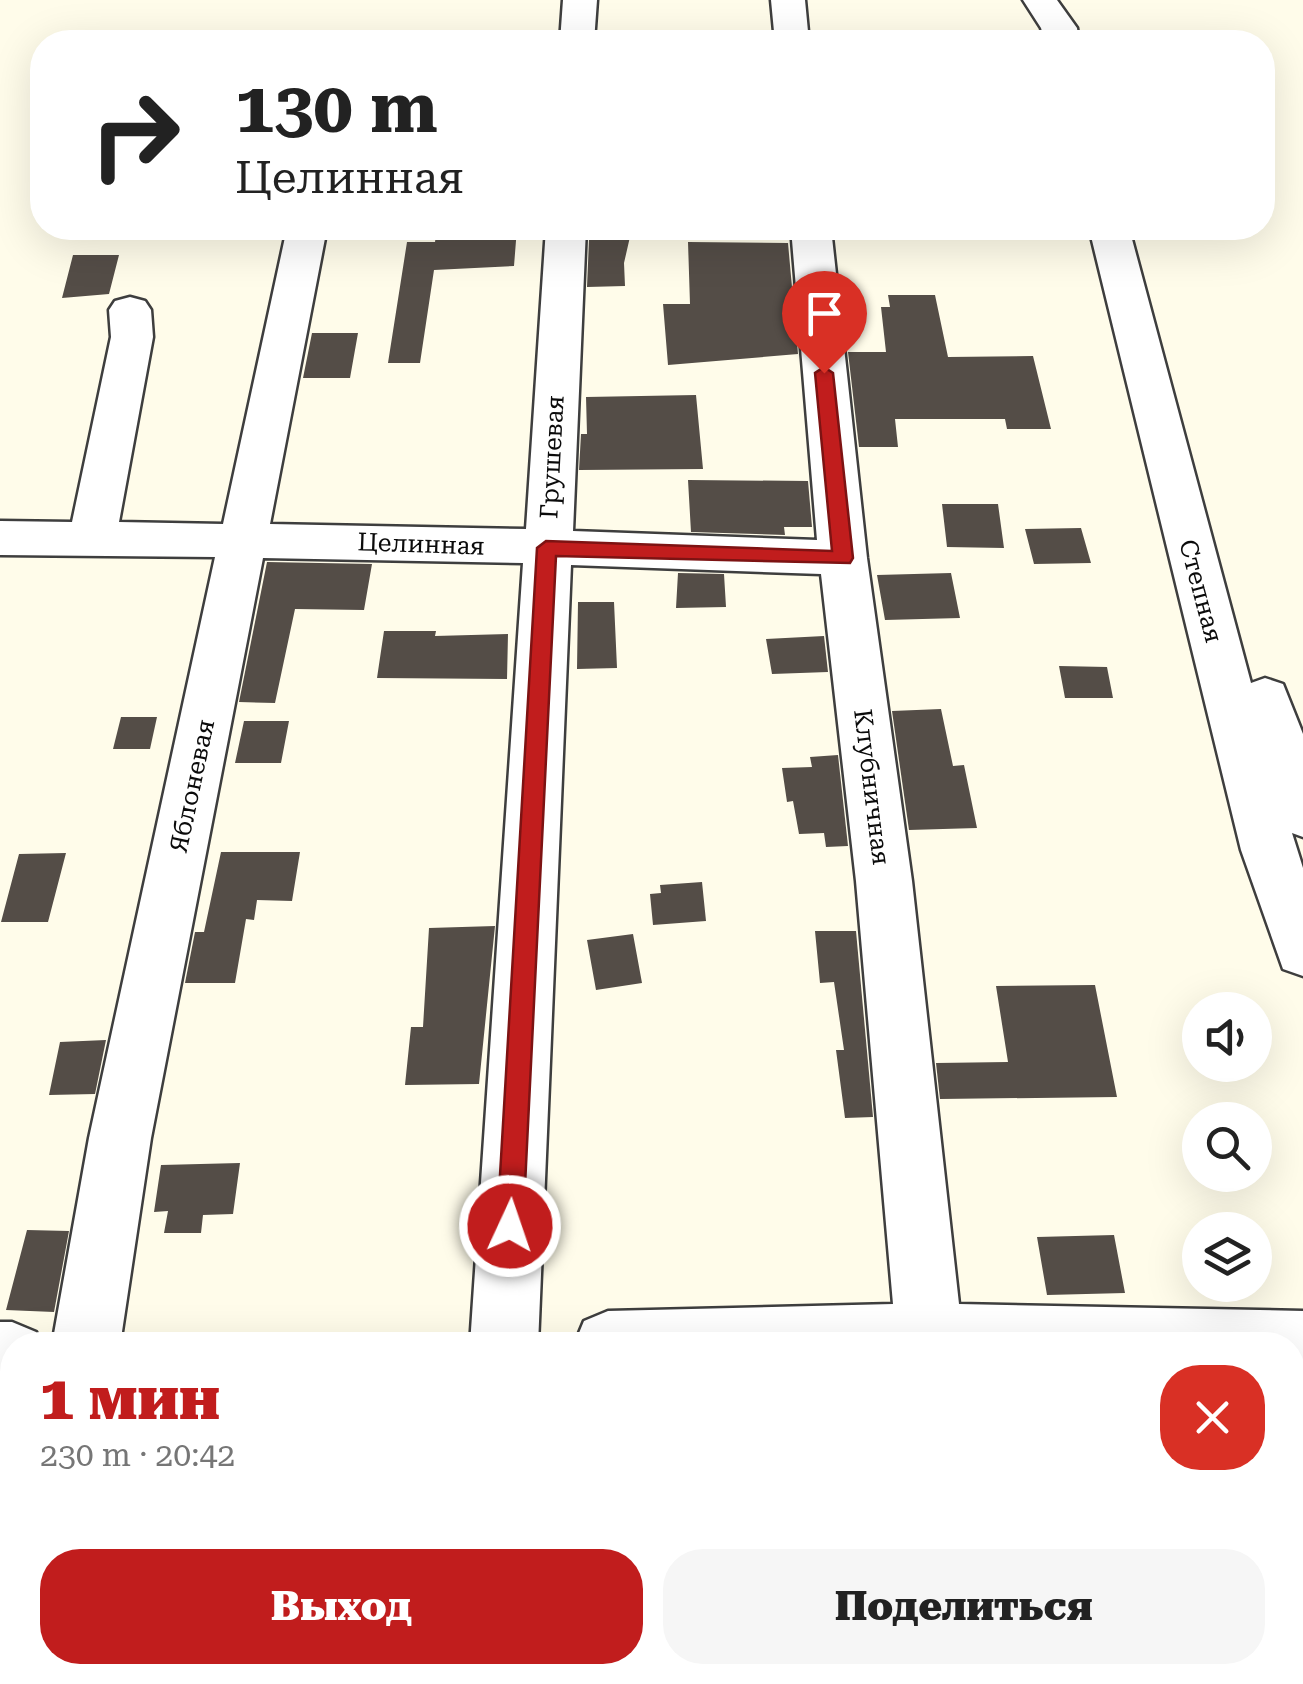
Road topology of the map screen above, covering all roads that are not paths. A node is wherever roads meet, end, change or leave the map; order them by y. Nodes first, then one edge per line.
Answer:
1 (580, 0) edge
2 (788, 0) edge
3 (1040, 0) edge
4 (578, 30) edge
5 (791, 30) edge
6 (1059, 30) edge
7 (305, 240) edge
8 (565, 240) edge
9 (812, 240) edge
10 (1112, 240) edge
11 (130, 310) dead end
12 (1183, 521) junction
13 (0, 538) edge
14 (92, 538) junction
15 (242, 542) junction
16 (546, 548) junction
17 (843, 558) junction
18 (1303, 815) edge
19 (1303, 951) edge
20 (88, 1332) edge
21 (505, 1332) edge
22 (926, 1332) edge

1 - 4 street
2 - 5 street
3 - 6 street
7 - 15 street, Яблоневая
8 - 16 street, Грушевая
9 - 17 street, Клубничная
10 - 12 street, Степная
11 - 14 street
12 - 18 street
12 - 19 street, Степная
13 - 14 street, Целинная
14 - 15 street, Целинная
15 - 16 street, Целинная
15 - 20 street, Яблоневая
16 - 17 street, Целинная
16 - 21 street, Грушевая
17 - 22 street, Клубничная

